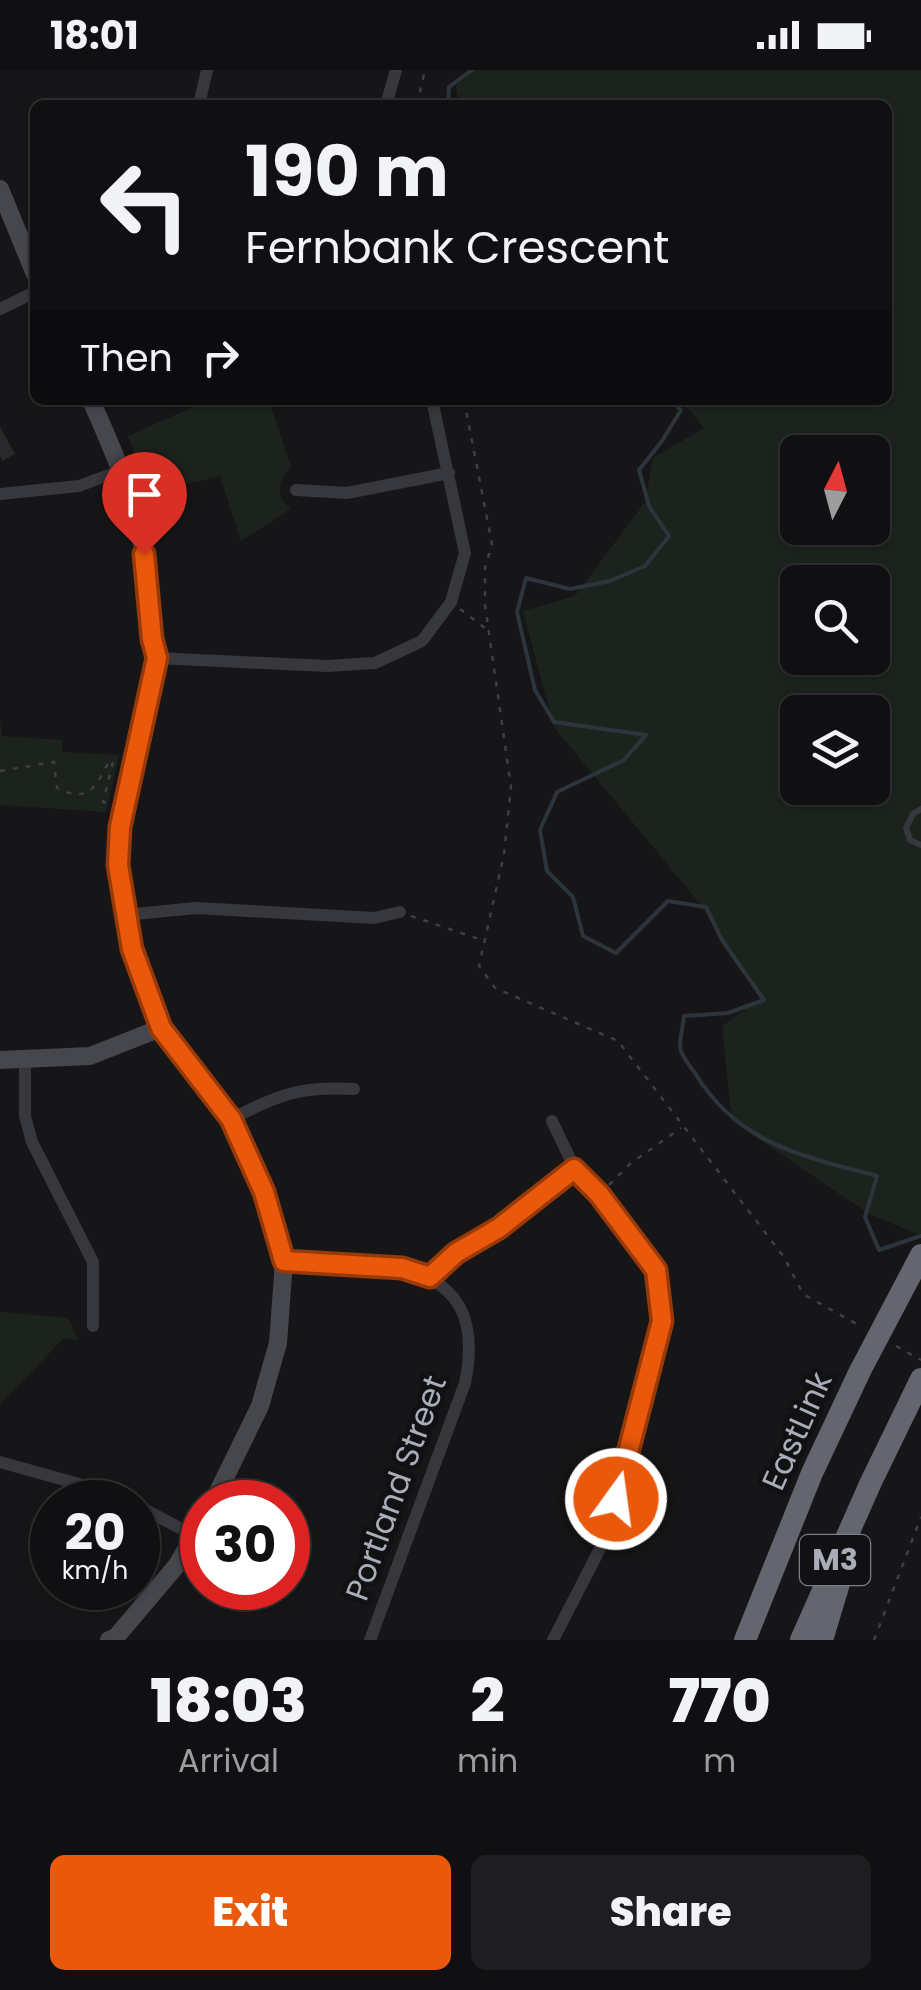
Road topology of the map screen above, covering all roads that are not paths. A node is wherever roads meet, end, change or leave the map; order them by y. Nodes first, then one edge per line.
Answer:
1 (207, 70) edge
2 (396, 70) edge
3 (200, 100) edge
4 (387, 100) edge
5 (0, 189) edge
6 (30, 262) edge
7 (30, 294) edge
8 (0, 309) edge
9 (92, 405) edge
10 (433, 405) edge
11 (122, 470) junction
12 (449, 473) junction
13 (296, 490) dead end
14 (0, 494) edge
15 (157, 658) junction
16 (921, 809) edge
17 (921, 845) edge
18 (400, 912) road end
19 (125, 915) junction
20 (161, 1028) junction
21 (0, 1060) edge
22 (25, 1060) junction
23 (354, 1090) dead end
24 (231, 1119) junction
25 (552, 1121) dead end
26 (574, 1169) junction
27 (921, 1256) edge
28 (284, 1261) junction
29 (430, 1277) junction
30 (93, 1326) dead end
31 (918, 1385) edge
32 (0, 1462) edge
33 (65, 1480) edge
34 (223, 1480) edge
35 (870, 1482) junction
36 (796, 1511) junction
37 (180, 1560) edge
38 (114, 1639) edge
39 (370, 1640) edge
40 (553, 1640) edge
41 (732, 1640) edge
42 (746, 1640) edge
43 (802, 1640) edge
44 (822, 1640) edge

1 - 3 street
2 - 4 street
5 - 6 street
7 - 8 street
9 - 11 street
10 - 12 street
11 - 14 street
11 - 15 street
12 - 13 street
12 - 15 street
15 - 19 street
16 - 17 lane
18 - 19 street
19 - 20 street
20 - 22 street
20 - 24 street
21 - 22 street
22 - 30 street
23 - 24 street
24 - 28 street
25 - 26 street
26 - 29 street
26 - 40 street
27 - 36 highway, EastLink / M3, bridge
28 - 29 street
28 - 34 street
29 - 39 street, Portland Street
31 - 35 highway, M3
32 - 33 street
35 - 43 highway, M3
35 - 44 highway
36 - 41 highway
36 - 42 highway, EastLink / M3
37 - 38 street

